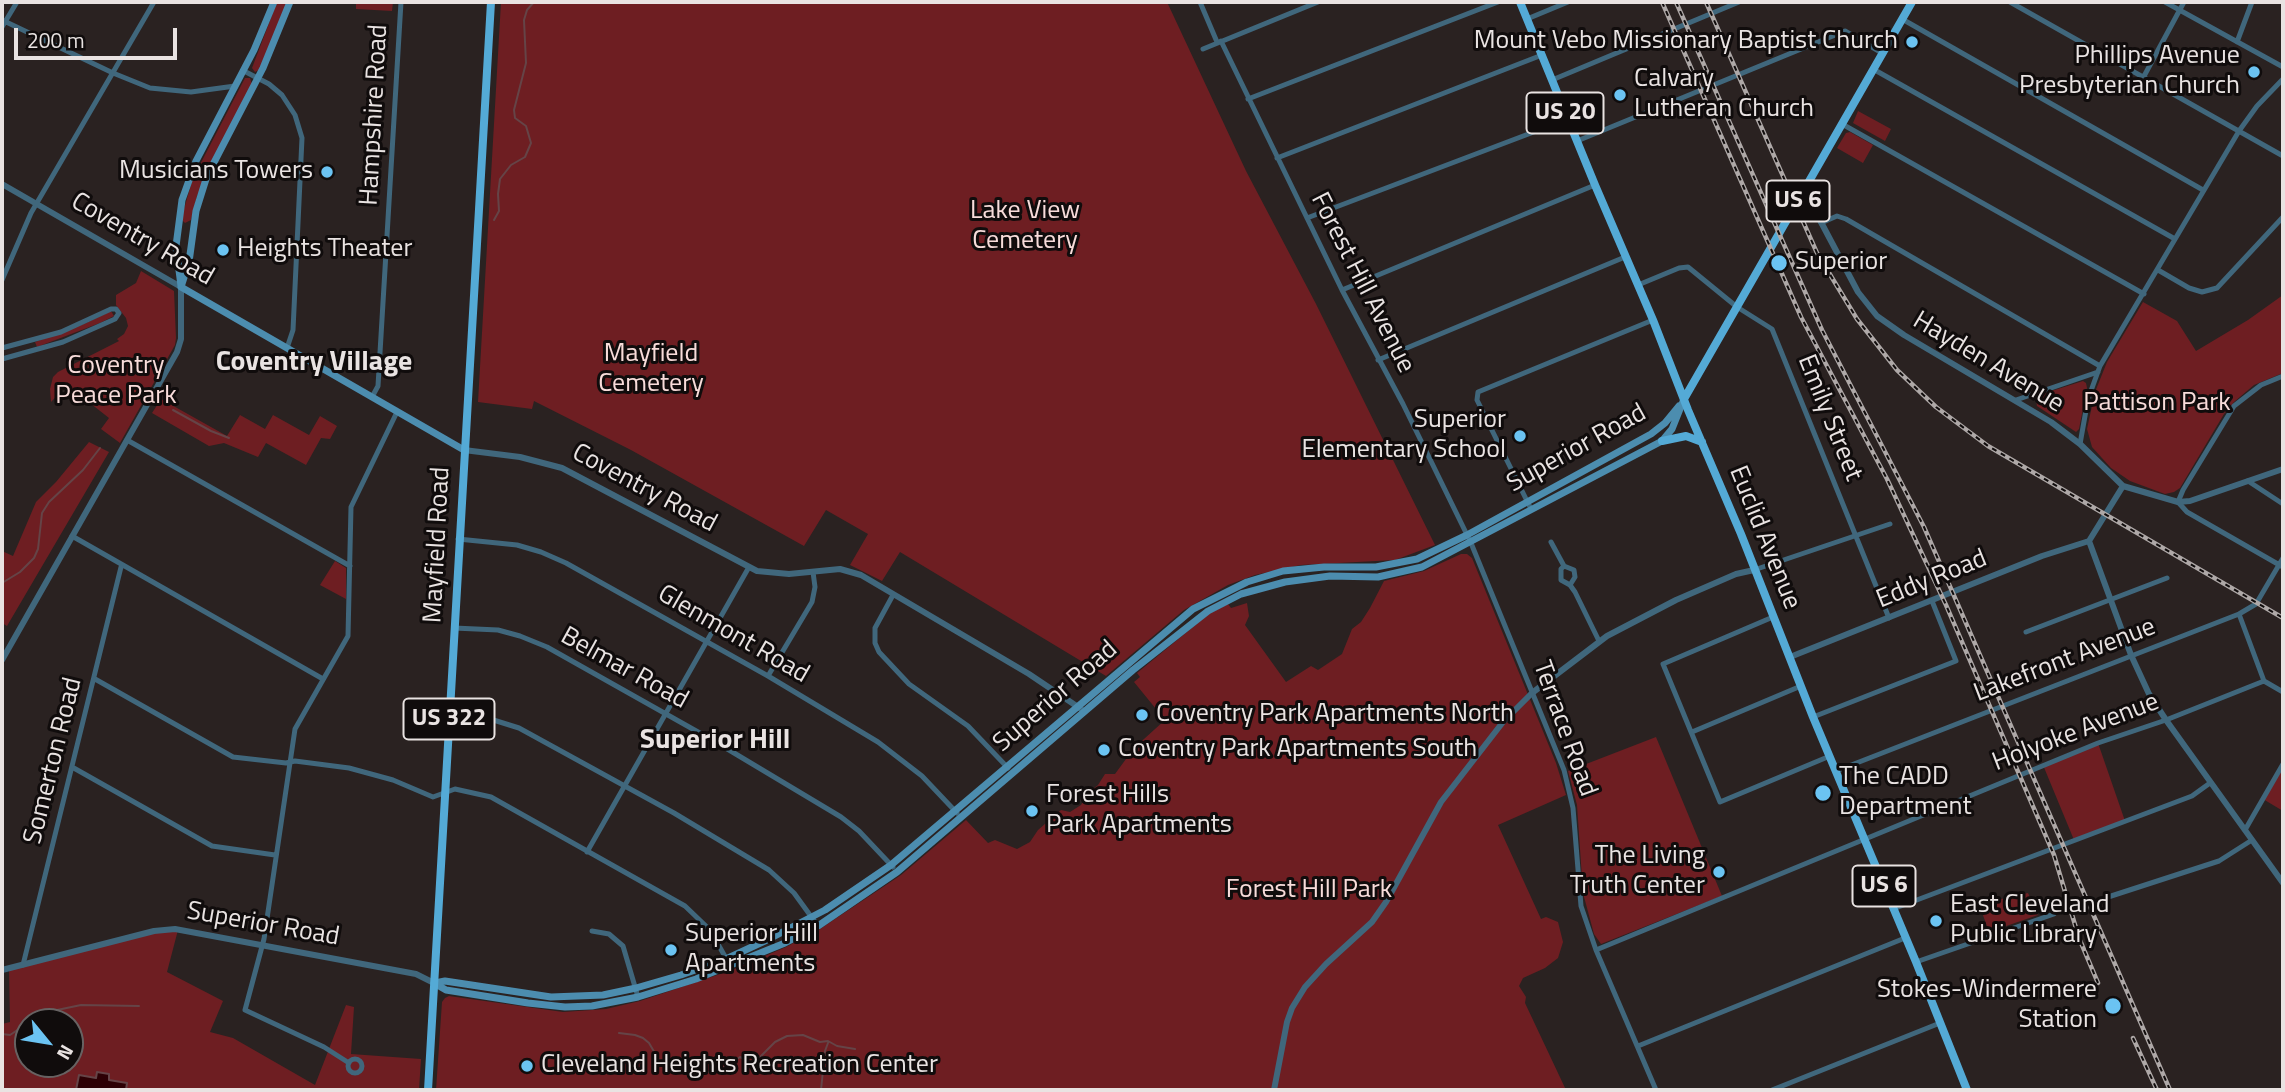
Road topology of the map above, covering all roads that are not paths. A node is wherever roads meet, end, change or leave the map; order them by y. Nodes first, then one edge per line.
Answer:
1 (17, 2) edge
2 (155, 2) edge
3 (274, 2) edge
4 (290, 2) edge
5 (401, 2) edge
6 (491, 2) edge
7 (1200, 2) edge
8 (1318, 2) edge
9 (1498, 2) edge
10 (1520, 2) edge
11 (1568, 2) edge
12 (1739, 2) edge
13 (1912, 2) edge
14 (2010, 2) edge
15 (2165, 2) edge
16 (2184, 2) edge
17 (2252, 2) edge
18 (2181, 11) junction
19 (1527, 19) junction
20 (1902, 19) junction
21 (3, 23) edge
22 (1219, 41) junction
23 (2237, 42) junction
24 (1202, 49) dead end
25 (1882, 53) junction
26 (1542, 55) junction
27 (2283, 67) edge
28 (1873, 69) junction
29 (244, 71) junction
30 (113, 73) junction
31 (258, 78) junction
32 (2143, 78) junction
33 (2283, 79) edge
34 (1552, 80) junction
35 (236, 86) junction
36 (1248, 99) junction
37 (1567, 119) junction
38 (1842, 124) junction
39 (2239, 131) junction
40 (1577, 141) junction
41 (2283, 156) edge
42 (1277, 158) junction
43 (2, 184) edge
44 (1595, 185) junction
45 (2203, 190) junction
46 (1802, 194) junction
47 (37, 204) junction
48 (1307, 218) junction
49 (2283, 218) edge
50 (1821, 223) junction
51 (2175, 239) junction
52 (1625, 257) junction
53 (2158, 270) junction
54 (2, 280) edge
55 (1638, 285) junction
56 (181, 287) junction
57 (1342, 290) junction
58 (2144, 294) junction
59 (1737, 307) junction
60 (1653, 320) junction
61 (2, 348) edge
62 (287, 348) junction
63 (2, 359) edge
64 (1378, 360) junction
65 (2099, 369) junction
66 (2283, 376) edge
67 (372, 397) junction
68 (1684, 399) junction
69 (2016, 400) junction
70 (397, 412) junction
71 (127, 440) junction
72 (1662, 441) junction
73 (1702, 442) junction
74 (2080, 444) junction
75 (464, 450) junction
76 (2283, 469) edge
77 (2248, 481) junction
78 (2123, 485) junction
79 (2178, 502) junction
80 (2283, 504) edge
81 (1529, 505) junction
82 (1890, 524) dead end
83 (1467, 535) junction
84 (1856, 535) junction
85 (72, 537) junction
86 (458, 539) junction
87 (2089, 541) junction
88 (1551, 542) dead end
89 (1471, 543) junction
90 (2283, 558) edge
91 (121, 566) junction
92 (350, 566) junction
93 (1564, 566) junction
94 (2281, 566) edge
95 (1330, 567) junction
96 (749, 568) junction
97 (1755, 570) junction
98 (813, 572) junction
99 (1283, 572) junction
100 (1330, 576) junction
101 (2167, 578) dead end
102 (1284, 582) junction
103 (1570, 584) junction
104 (893, 595) junction
105 (2110, 600) junction
106 (1932, 601) junction
107 (2239, 614) junction
108 (1773, 617) junction
109 (1889, 618) junction
110 (454, 628) junction
111 (2026, 632) dead end
112 (1599, 641) junction
113 (707, 642) junction
114 (2131, 655) junction
115 (2, 657) edge
116 (1790, 657) junction
117 (768, 676) junction
118 (95, 679) junction
119 (323, 679) junction
120 (2264, 681) junction
121 (1801, 686) junction
122 (1532, 692) junction
123 (2283, 692) edge
124 (1078, 705) junction
125 (1084, 712) junction
126 (449, 713) junction
127 (665, 714) junction
128 (1813, 717) junction
129 (2166, 720) junction
130 (1692, 732) junction
131 (1830, 756) junction
132 (289, 762) junction
133 (2283, 764) edge
134 (72, 767) junction
135 (1006, 767) junction
136 (1836, 771) junction
137 (1012, 774) junction
138 (2210, 783) junction
139 (625, 786) junction
140 (445, 791) junction
141 (955, 811) junction
142 (961, 818) junction
143 (2245, 830) junction
144 (1864, 839) junction
145 (2252, 840) junction
146 (587, 852) junction
147 (275, 855) junction
148 (891, 865) junction
149 (897, 872) junction
150 (2283, 883) edge
151 (2105, 898) dead end
152 (1893, 909) junction
153 (2054, 914) dead end
154 (812, 917) junction
155 (818, 926) junction
156 (592, 931) dead end
157 (1905, 938) junction
158 (263, 944) junction
159 (1596, 950) junction
160 (726, 959) junction
161 (1916, 962) junction
162 (23, 965) junction
163 (730, 967) junction
164 (2, 970) edge
165 (434, 983) junction
166 (483, 987) junction
167 (636, 988) junction
168 (529, 994) junction
169 (481, 996) junction
170 (591, 996) junction
171 (638, 997) junction
172 (528, 1003) junction
173 (592, 1006) junction
174 (1940, 1023) junction
175 (1638, 1046) junction
176 (349, 1063) dead end
177 (428, 1090) edge
178 (1274, 1090) edge
179 (1656, 1090) edge
180 (1772, 1090) edge
181 (1967, 1090) edge

1 - 21 street
2 - 30 street
3 - 29 main road
4 - 31 main road
5 - 67 street, Hampshire Road
6 - 75 main road, Mayfield Road / US 322
7 - 22 street, Forest Hill Avenue
8 - 22 street
9 - 36 street
10 - 19 main road, Euclid Avenue / US 20
11 - 19 street
12 - 34 street
13 - 20 main road, US 6
14 - 32 street
15 - 18 street
16 - 18 street
17 - 23 street
18 - 23 street
18 - 32 street
19 - 26 main road, Euclid Avenue / US 20
20 - 25 main road, US 6
20 - 45 street
21 - 30 street
22 - 24 street
22 - 36 street, Forest Hill Avenue
23 - 27 street
25 - 28 main road, US 6
25 - 40 street
26 - 34 main road, Euclid Avenue / US 20
26 - 42 street
28 - 38 main road, US 6
28 - 51 street
29 - 31 street
29 - 35 main road
30 - 35 street
30 - 47 street
31 - 56 main road
31 - 62 street
32 - 39 street
33 - 39 street
34 - 37 main road, Euclid Avenue / US 20
35 - 56 main road
36 - 42 street, Forest Hill Avenue
37 - 40 main road, Euclid Avenue / US 20
37 - 48 street
38 - 46 main road, US 6
38 - 58 street
39 - 41 street
39 - 45 street
40 - 44 main road, Euclid Avenue / US 20
42 - 48 street, Forest Hill Avenue
43 - 47 street, Coventry Road
44 - 52 main road, Euclid Avenue / US 20
44 - 57 street
45 - 51 street
46 - 50 street, Hayden Avenue
46 - 59 main road, US 6
47 - 54 street
47 - 56 street, Coventry Road
48 - 57 street, Forest Hill Avenue
49 - 53 street
50 - 65 street
50 - 69 street, Hayden Avenue
51 - 53 street
52 - 55 main road, Euclid Avenue / US 20
52 - 64 street
53 - 58 street
55 - 59 street, Emily Street
55 - 60 main road, Euclid Avenue / US 20
56 - 62 main road, Coventry Road
56 - 71 street
57 - 64 street, Forest Hill Avenue
58 - 65 street
59 - 68 main road, US 6
59 - 84 street, Emily Street
60 - 68 main road, Euclid Avenue / US 20
60 - 81 street
61 - 63 street
62 - 67 main road, Coventry Road
64 - 83 street, Forest Hill Avenue
65 - 69 street
65 - 74 street
66 - 79 street
67 - 70 main road, Coventry Road
68 - 72 main road, Superior Road
68 - 73 main road, Euclid Avenue / US 6
68 - 81 main road, Superior Road
69 - 74 street, Hayden Avenue
70 - 75 main road, Coventry Road
70 - 92 street
71 - 85 street
71 - 92 street
72 - 73 main road
72 - 81 main road, Superior Road
73 - 97 main road, Euclid Avenue / US 6
74 - 78 street, Hayden Avenue
75 - 86 main road, Mayfield Road / US 322
75 - 96 street, Coventry Road
76 - 77 street
77 - 79 street
77 - 80 street
78 - 79 street
78 - 87 street
79 - 94 street
81 - 83 main road, Superior Road
81 - 89 main road, Superior Road
82 - 84 street
83 - 89 street, Forest Hill Avenue
83 - 95 main road, Superior Road
84 - 97 street
84 - 109 street, Emily Street
85 - 91 street
85 - 115 street
86 - 110 main road, Mayfield Road / US 322
86 - 113 street, Glenmont Road
87 - 105 street
87 - 106 street, Eddy Road
88 - 93 street
89 - 100 main road, Superior Road
89 - 122 street, Terrace Road
90 - 94 street, Lakefront Avenue
91 - 118 street, Somerton Road
91 - 119 street
92 - 119 street
93 - 103 street
93 - 103 street
94 - 107 street, Lakefront Avenue
95 - 99 main road, Superior Road
95 - 100 main road
96 - 98 street, Coventry Road
96 - 113 street
97 - 108 main road, Euclid Avenue / US 6
97 - 112 street
98 - 104 street, Coventry Road
98 - 117 street
99 - 102 street
99 - 124 main road, Superior Road
100 - 102 main road, Superior Road
101 - 105 street
102 - 125 main road, Superior Road
103 - 112 street
104 - 124 street, Coventry Road
104 - 135 street
105 - 111 street
105 - 114 street
106 - 109 street, Eddy Road
106 - 128 street
107 - 114 street, Lakefront Avenue
107 - 120 street
108 - 116 main road, Euclid Avenue / US 6
108 - 130 street
109 - 116 street, Eddy Road
110 - 126 main road, Mayfield Road / US 322
110 - 127 street, Belmar Road
112 - 122 street
113 - 117 street, Glenmont Road
113 - 127 street
114 - 129 street
114 - 136 street, Lakefront Avenue
116 - 121 main road, Euclid Avenue / US 6
117 - 141 street, Glenmont Road
118 - 132 street
118 - 134 street, Somerton Road
119 - 132 street
120 - 123 street
120 - 129 street, Holyoke Avenue
121 - 128 main road, Euclid Avenue / US 6
121 - 130 street
122 - 159 street, Terrace Road
122 - 178 street
124 - 125 street, Coventry Road
124 - 135 main road, Superior Road
125 - 137 main road, Superior Road
126 - 139 street
126 - 140 main road, Mayfield Road / US 322
127 - 139 street
127 - 148 street, Belmar Road
128 - 131 main road, Euclid Avenue / US 6
129 - 138 street
129 - 144 street, Holyoke Avenue
130 - 131 street
131 - 136 main road, Euclid Avenue / US 6
132 - 140 street
132 - 147 street
133 - 143 street
134 - 147 street
134 - 162 street, Somerton Road
135 - 137 street
135 - 141 main road, Superior Road
136 - 144 main road, Euclid Avenue / US 6
137 - 142 main road, Superior Road
138 - 143 street
138 - 152 street
139 - 146 street
139 - 154 street
140 - 146 street
140 - 165 main road, Mayfield Road / US 322
141 - 142 street, Glenmont Road
141 - 148 main road, Superior Road
142 - 149 main road, Superior Road
143 - 145 street
144 - 152 main road, Euclid Avenue / US 6
144 - 159 street, Holyoke Avenue
145 - 150 street
145 - 151 street
146 - 160 street
147 - 158 street
148 - 149 street, Belmar Road
148 - 154 main road, Superior Road
149 - 155 main road, Superior Road
152 - 157 main road, Euclid Avenue / US 6
153 - 161 street
154 - 155 street
154 - 160 main road, Superior Road
155 - 163 main road, Superior Road
156 - 167 street
157 - 161 main road, Euclid Avenue / US 6
157 - 175 street
158 - 162 street, Superior Road
158 - 165 street, Superior Road
158 - 176 street
159 - 175 street, Terrace Road
160 - 163 street
160 - 167 main road, Superior Road
161 - 174 main road, Euclid Avenue / US 6
162 - 164 street, Superior Road
163 - 171 main road, Superior Road
165 - 166 main road, Superior Road
165 - 169 main road, Superior Road
165 - 177 main road, Mayfield Road / US 322
166 - 168 main road, Superior Road
166 - 169 main road
167 - 170 main road, Superior Road
167 - 171 street
168 - 170 main road, Superior Road
168 - 172 main road
169 - 172 main road, Superior Road
170 - 173 main road
171 - 173 main road, Superior Road
172 - 173 main road, Superior Road
174 - 180 street
174 - 181 main road, Euclid Avenue / US 6
175 - 179 street, Terrace Road

